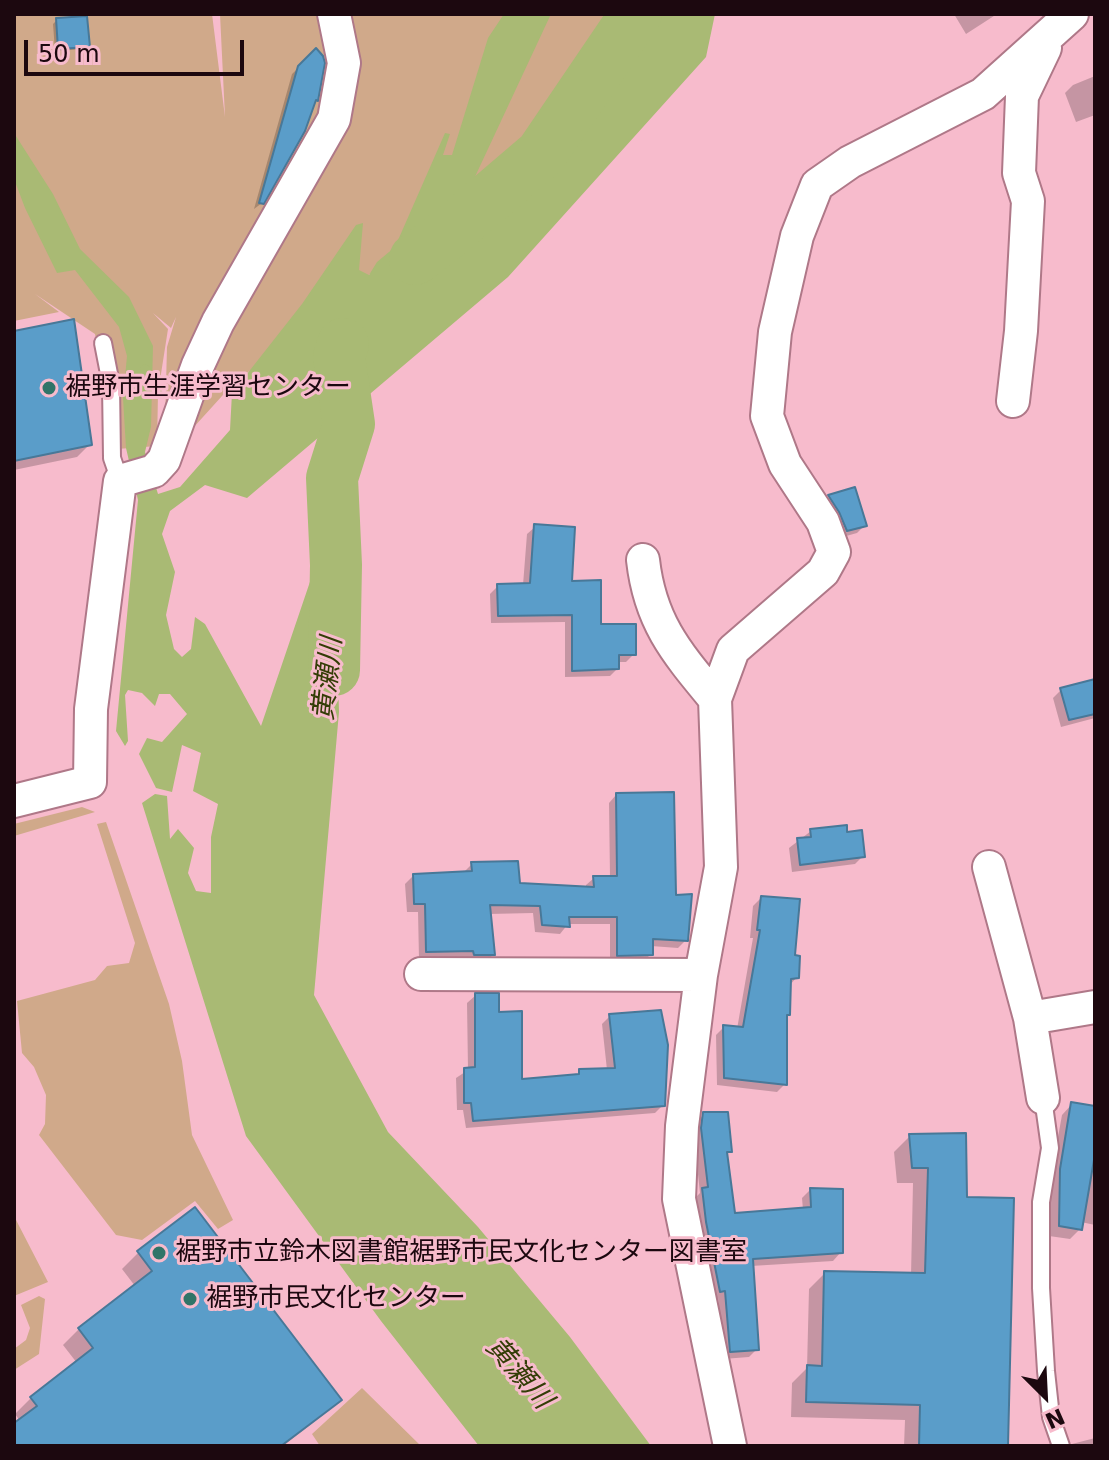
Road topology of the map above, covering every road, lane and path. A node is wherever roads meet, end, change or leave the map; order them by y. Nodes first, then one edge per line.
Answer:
1 (334, 14) edge
2 (1062, 24) edge
3 (103, 343) dead end
4 (1013, 401) dead end
5 (135, 477) junction
6 (643, 560) dead end
7 (715, 699) junction
8 (14, 801) edge
9 (989, 867) dead end
10 (421, 974) dead end
11 (701, 975) junction
12 (1095, 1007) edge
13 (1030, 1018) junction
14 (1043, 1098) joint
15 (730, 1446) edge
16 (1061, 1446) edge

1 - 5 street
2 - 4 street
2 - 7 street
3 - 5 lane
5 - 8 street
6 - 7 street
7 - 11 street
9 - 13 street
10 - 11 street
11 - 15 street
12 - 13 street
13 - 14 street
14 - 16 lane

